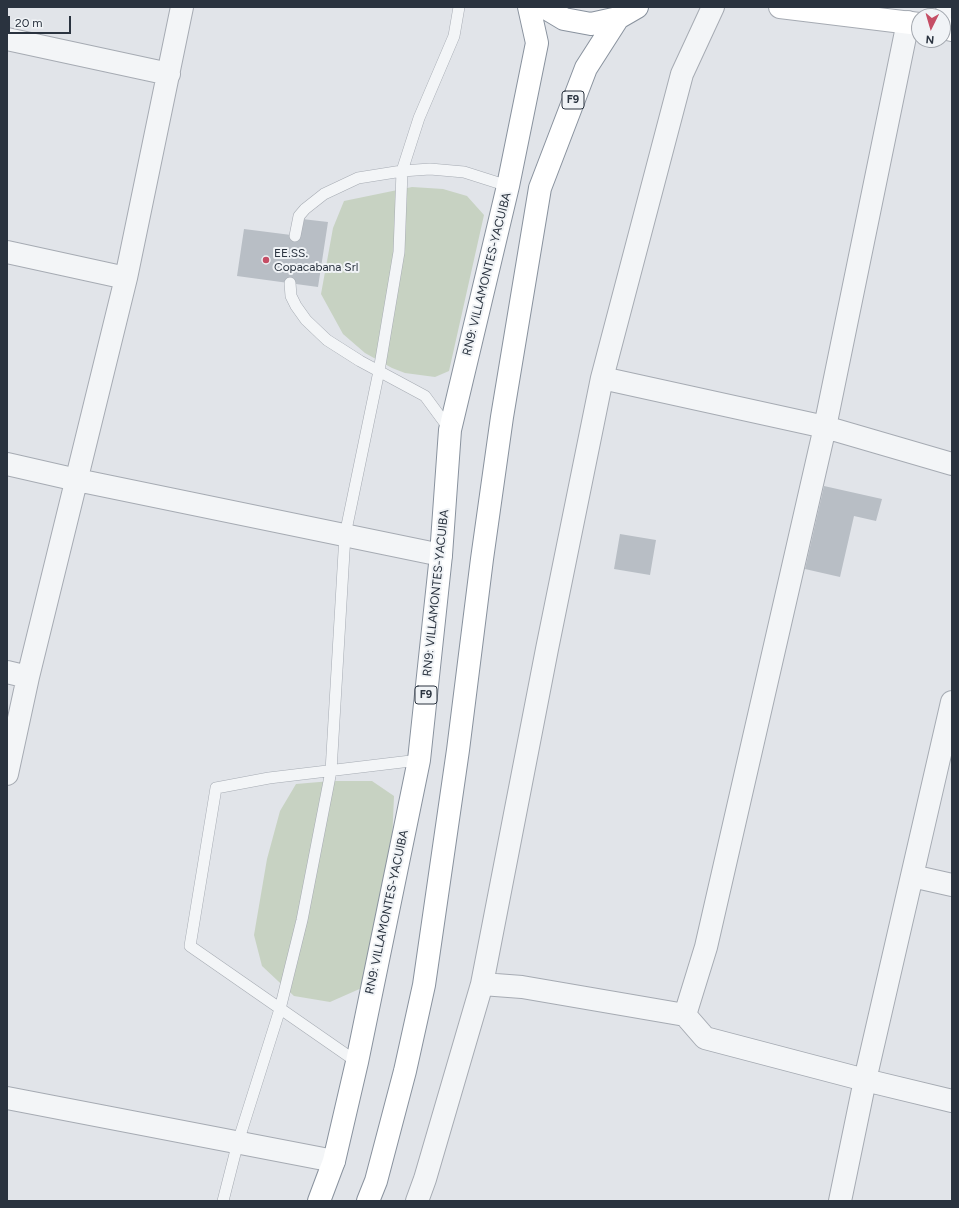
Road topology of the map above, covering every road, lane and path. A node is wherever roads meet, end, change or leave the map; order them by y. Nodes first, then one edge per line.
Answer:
1 (182, 7) edge
2 (459, 7) edge
3 (529, 7) edge
4 (544, 7) edge
5 (637, 7) edge
6 (713, 7) edge
7 (780, 7) edge
8 (862, 7) edge
9 (618, 18) junction
10 (911, 22) edge
11 (911, 23) edge
12 (911, 37) edge
13 (7, 39) edge
14 (169, 74) junction
15 (402, 171) junction
16 (508, 186) junction
17 (295, 236) dead end
18 (7, 252) edge
19 (126, 278) junction
20 (290, 284) dead end
21 (379, 371) junction
22 (602, 378) junction
23 (825, 427) junction
24 (450, 430) junction
25 (7, 464) edge
26 (952, 464) edge
27 (77, 480) junction
28 (345, 535) junction
29 (441, 555) junction
30 (7, 672) edge
31 (28, 677) junction
32 (952, 702) edge
33 (419, 760) junction
34 (331, 771) junction
35 (7, 774) edge
36 (912, 876) junction
37 (952, 885) edge
38 (482, 984) junction
39 (280, 1009) junction
40 (685, 1015) junction
41 (357, 1062) junction
42 (865, 1080) junction
43 (7, 1098) edge
44 (952, 1101) edge
45 (238, 1142) junction
46 (334, 1161) junction
47 (223, 1201) edge
48 (319, 1201) edge
49 (368, 1201) edge
50 (417, 1201) edge
51 (840, 1201) edge

1 - 14 street
2 - 15 lane
3 - 16 main road, RN9: VILLAMONTES-YACUIBA / F9
4 - 9 main road, F9
5 - 9 main road, F9
6 - 22 street
7 - 11 main road
8 - 10 main road
9 - 49 main road, F9
12 - 23 street
13 - 14 street
14 - 19 street
15 - 16 lane
15 - 17 lane
15 - 21 lane
16 - 24 main road, RN9: VILLAMONTES-YACUIBA / F9
18 - 19 street
19 - 27 street
20 - 21 lane
21 - 24 lane
21 - 28 lane
22 - 23 street
22 - 38 street
23 - 26 street
23 - 40 street
24 - 29 main road, RN9: VILLAMONTES-YACUIBA / F9
25 - 27 street
27 - 28 street
27 - 31 street
28 - 29 street
28 - 34 lane
29 - 33 main road, RN9: VILLAMONTES-YACUIBA / F9
30 - 31 street
31 - 35 street
32 - 36 street
33 - 34 lane
33 - 41 main road, RN9: VILLAMONTES-YACUIBA / F9
34 - 39 lane
34 - 39 lane
36 - 37 street
36 - 42 street
38 - 40 street
38 - 50 street
39 - 41 lane
39 - 45 lane
40 - 42 street
41 - 46 main road, RN9: VILLAMONTES-YACUIBA / F9
42 - 44 street
42 - 51 street
43 - 45 street
45 - 46 street
45 - 47 lane
46 - 48 main road, RN9: VILLAMONTES-YACUIBA / F9

